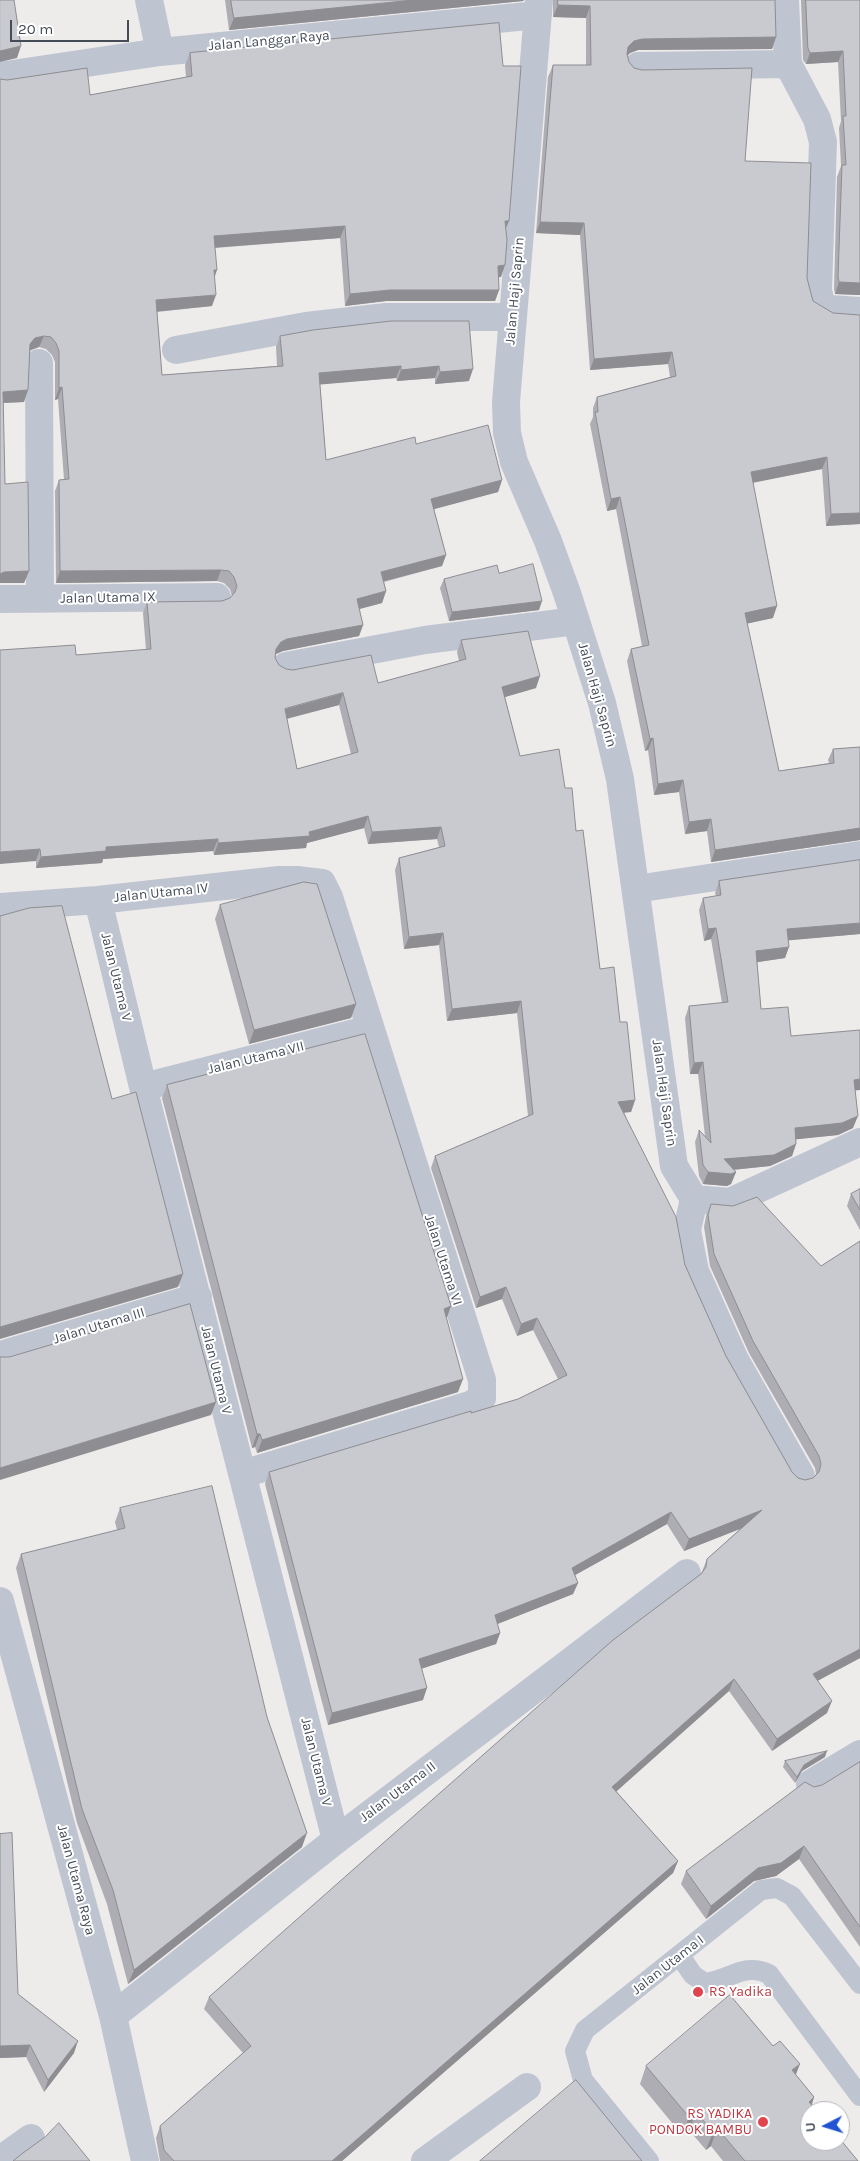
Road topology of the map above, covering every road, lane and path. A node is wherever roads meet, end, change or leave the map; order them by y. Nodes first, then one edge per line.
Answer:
1 (150, 0) edge
2 (785, 0) edge
3 (539, 8) edge
4 (160, 52) junction
5 (788, 64) junction
6 (638, 66) dead end
7 (0, 76) edge
8 (860, 312) edge
9 (513, 318) junction
10 (176, 350) dead end
11 (40, 363) dead end
12 (217, 597) dead end
13 (0, 599) edge
14 (40, 599) junction
15 (576, 621) junction
16 (286, 666) dead end
17 (860, 855) edge
18 (322, 883) joint
19 (636, 889) junction
20 (98, 900) junction
21 (0, 907) edge
22 (370, 1030) junction
23 (143, 1087) junction
24 (860, 1142) edge
25 (694, 1199) junction
26 (198, 1296) junction
27 (0, 1355) edge
28 (243, 1474) junction
29 (800, 1476) edge
30 (687, 1573) dead end
31 (0, 1601) edge
32 (860, 1754) edge
33 (810, 1784) edge
34 (336, 1840) junction
35 (680, 1956) junction
36 (860, 1984) edge
37 (113, 2016) junction
38 (527, 2087) dead end
39 (860, 2096) edge
40 (31, 2138) dead end
41 (0, 2160) edge
42 (145, 2161) edge
43 (425, 2161) edge
44 (649, 2161) edge

1 - 4 street
2 - 5 street
3 - 4 street, Jalan Langgar Raya
3 - 9 street, Jalan Haji Saprin
4 - 7 street, Jalan Langgar Raya
5 - 6 street
5 - 8 street
9 - 10 street
9 - 15 street, Jalan Haji Saprin
11 - 14 street
12 - 14 street, Jalan Utama IX
13 - 14 street, Jalan Utama IX
15 - 16 street
15 - 19 street, Jalan Haji Saprin
17 - 19 street
18 - 20 street, Jalan Utama IV
18 - 22 street, Jalan Utama VI
19 - 25 street, Jalan Haji Saprin
20 - 21 street, Jalan Utama IV
20 - 23 street, Jalan Utama V
22 - 23 street, Jalan Utama VII
22 - 28 street, Jalan Utama VI
23 - 26 street, Jalan Utama V
24 - 25 street
25 - 29 street
26 - 27 street, Jalan Utama III
26 - 28 street, Jalan Utama V
28 - 34 street, Jalan Utama V
30 - 34 street, Jalan Utama II
31 - 37 street, Jalan Utama Raya
32 - 33 street
34 - 37 street, Jalan Utama II
35 - 36 lane, Jalan Utama I
35 - 39 lane
35 - 44 lane, Jalan Utama I
37 - 42 street, Jalan Utama Raya
38 - 43 street
40 - 41 street

